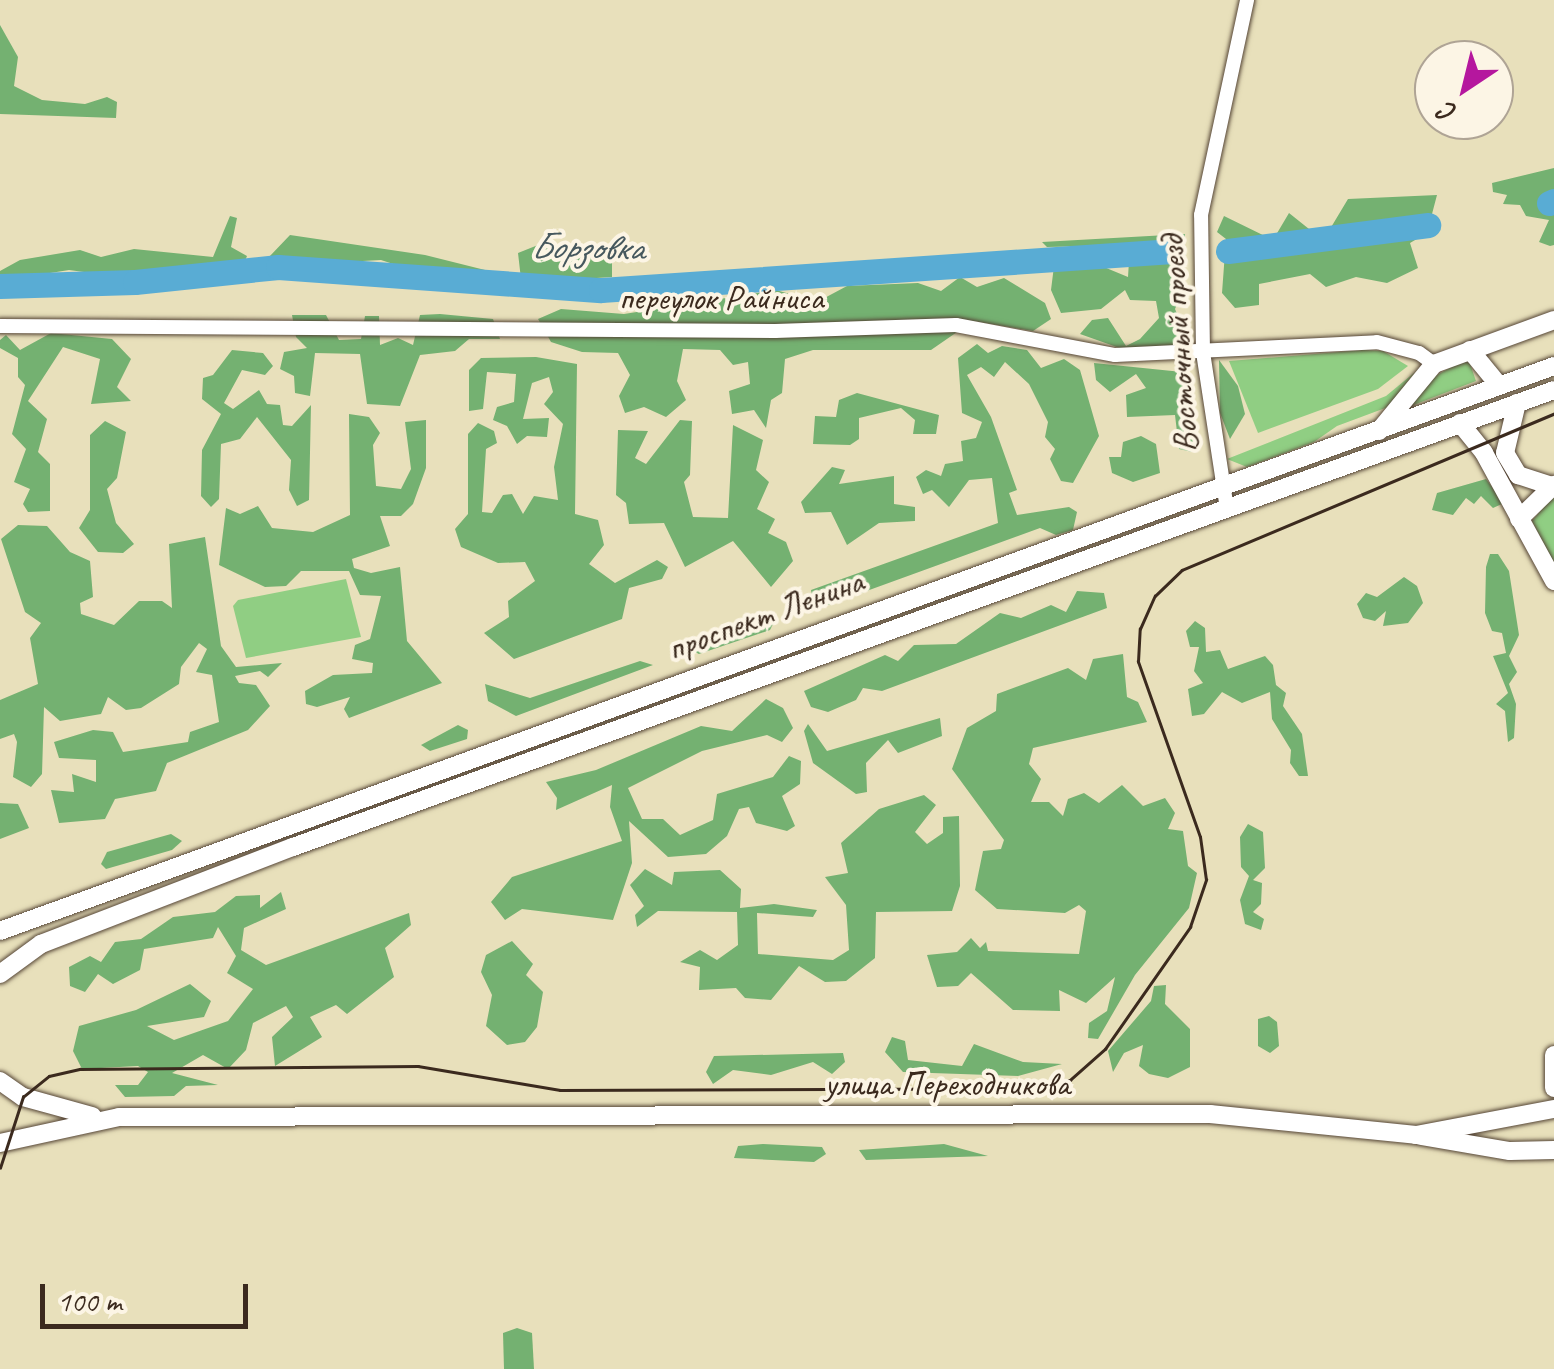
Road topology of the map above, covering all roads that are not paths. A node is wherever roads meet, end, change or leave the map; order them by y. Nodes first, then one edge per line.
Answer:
1 (1247, 0) edge
2 (1554, 320) edge
3 (0, 326) edge
4 (1470, 350) junction
5 (1203, 352) junction
6 (1434, 364) junction
7 (1554, 366) edge
8 (1497, 383) junction
9 (1548, 392) edge
10 (1517, 403) junction
11 (1460, 423) junction
12 (1378, 431) junction
13 (1553, 486) edge
14 (1222, 488) junction
15 (1227, 509) junction
16 (1520, 519) junction
17 (1554, 581) edge
18 (0, 931) edge
19 (0, 974) edge
20 (1554, 1055) edge
21 (0, 1080) edge
22 (1554, 1088) edge
23 (1554, 1109) edge
24 (97, 1118) junction
25 (1416, 1135) junction
26 (0, 1142) edge
27 (1554, 1150) edge

1 - 5 street, Восточный проезд
2 - 4 main road
3 - 5 street, переулок Райниса
4 - 6 main road
4 - 8 main road
5 - 6 street, переулок Райниса
5 - 14 street, Восточный проезд
6 - 12 main road
7 - 8 main road, проспект Ленина
8 - 12 main road, проспект Ленина
9 - 10 main road, проспект Ленина
10 - 11 main road, проспект Ленина
10 - 13 main road
11 - 15 main road, проспект Ленина
11 - 16 main road
12 - 14 main road, проспект Ленина
13 - 16 main road
14 - 15 street, Восточный проезд
14 - 18 main road, проспект Ленина
15 - 19 main road, проспект Ленина
16 - 17 main road
20 - 22 main road
21 - 24 main road
23 - 25 main road
24 - 25 main road, улица Переходникова
24 - 26 main road
25 - 27 main road

